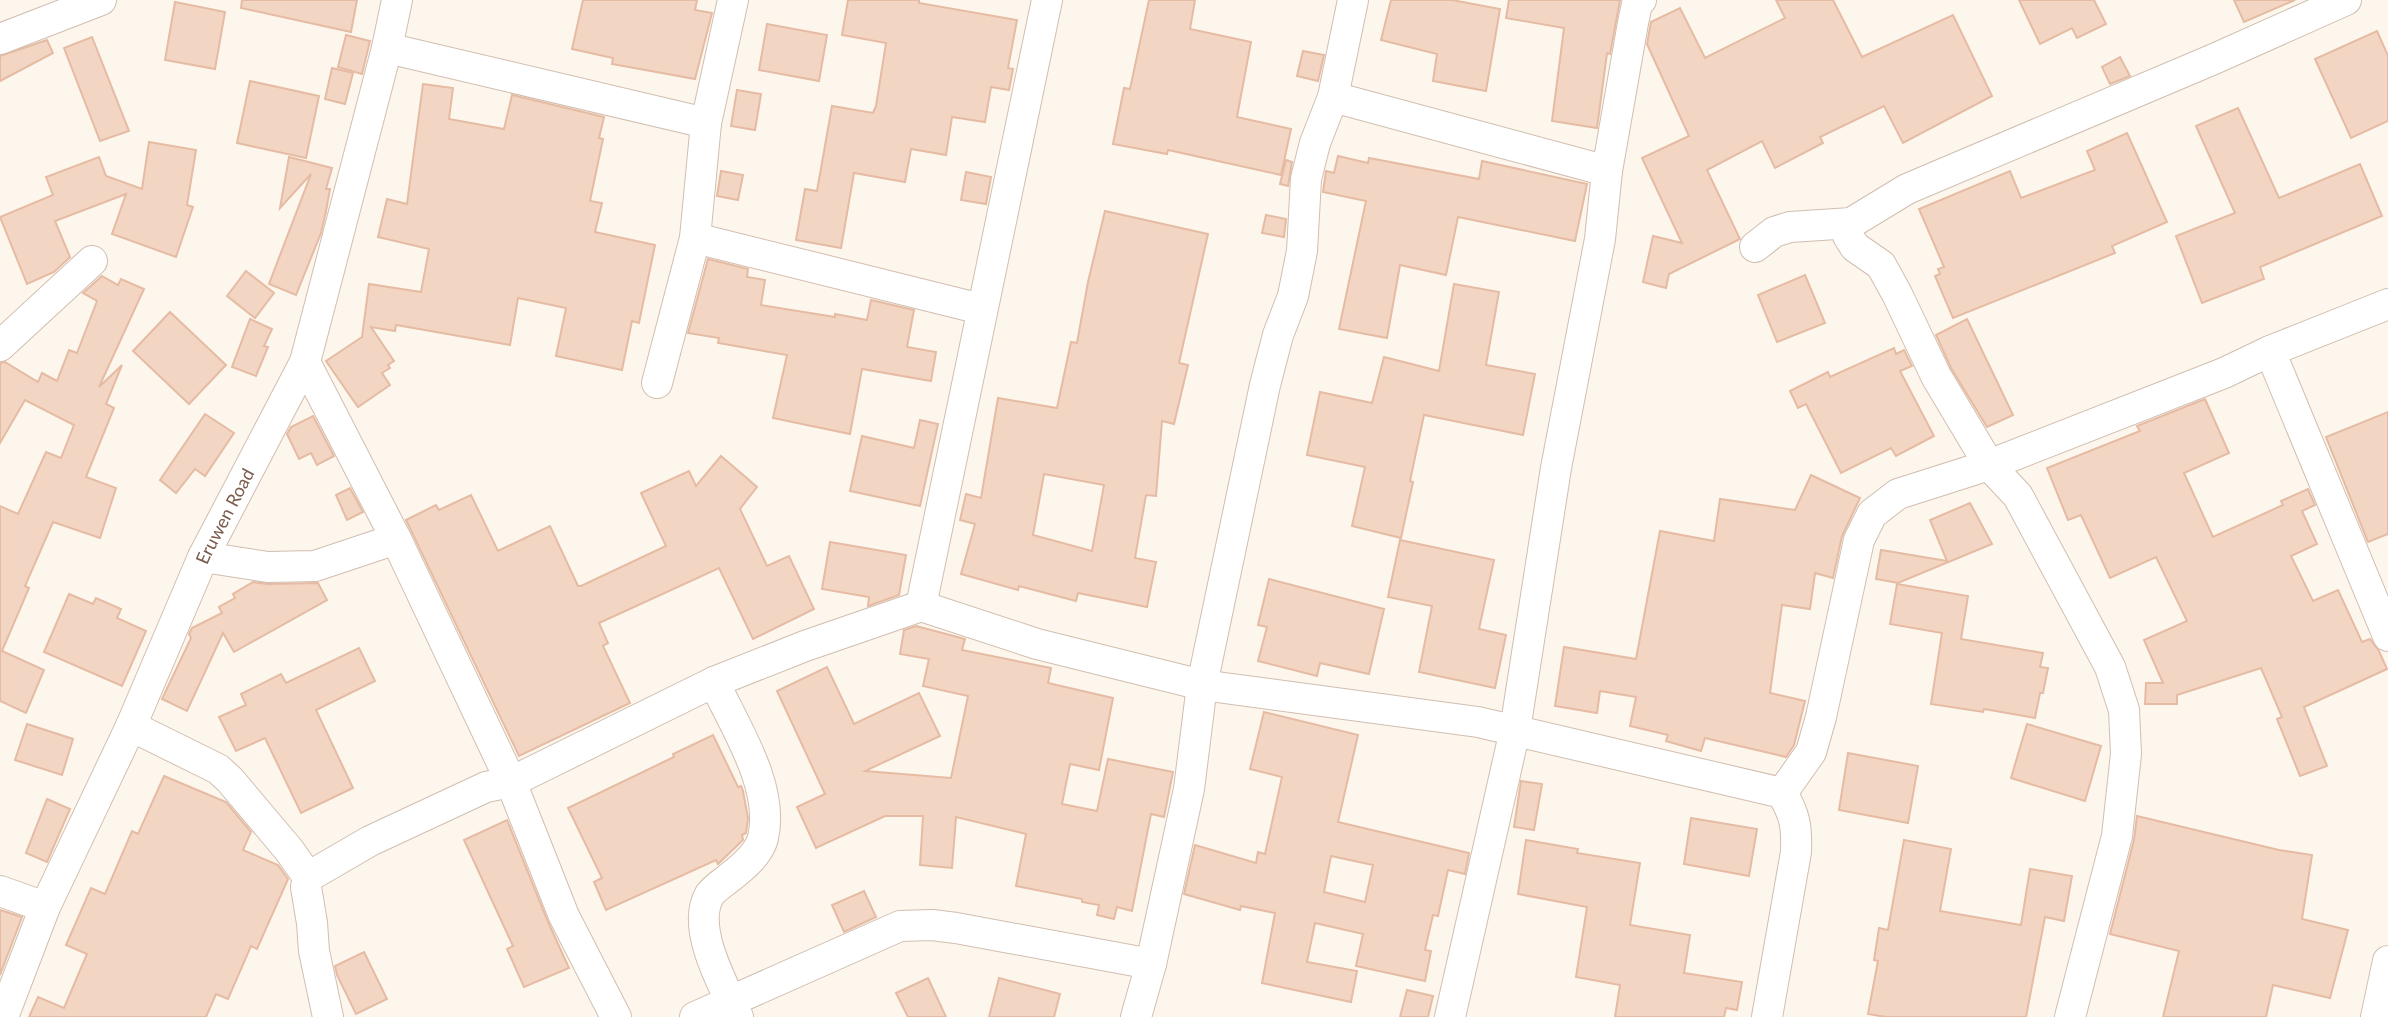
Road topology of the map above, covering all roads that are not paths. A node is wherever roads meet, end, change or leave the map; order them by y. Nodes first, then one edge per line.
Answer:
1 (397, 0) edge
2 (733, 0) edge
3 (1047, 0) edge
4 (1353, 0) edge
5 (1641, 0) edge
6 (2346, 0) edge
7 (83, 4) edge
8 (0, 40) edge
9 (387, 48) junction
10 (1333, 97) junction
11 (706, 122) junction
12 (1607, 171) junction
13 (1851, 223) junction
14 (695, 238) junction
15 (1755, 247) dead end
16 (92, 261) dead end
17 (2388, 304) edge
18 (981, 309) junction
19 (0, 346) edge
20 (2270, 351) junction
21 (305, 362) junction
22 (657, 383) dead end
23 (1990, 465) junction
24 (396, 539) junction
25 (203, 557) junction
26 (920, 606) junction
27 (2388, 636) edge
28 (714, 682) junction
29 (1202, 685) junction
30 (131, 726) junction
31 (1515, 730) junction
32 (511, 782) junction
33 (1782, 793) junction
34 (308, 877) junction
35 (0, 891) edge
36 (45, 907) junction
37 (2388, 961) edge
38 (1150, 964) junction
39 (734, 1009) edge
40 (3, 1017) edge
41 (328, 1017) edge
42 (616, 1017) edge
43 (695, 1017) edge
44 (1136, 1017) edge
45 (1450, 1017) edge
46 (1767, 1017) edge
47 (2070, 1017) edge
48 (2376, 1017) edge

1 - 9 street, Eruwen Road
2 - 11 street
3 - 18 street
4 - 10 street
5 - 12 street
6 - 13 street
7 - 8 street
9 - 11 street
9 - 21 street, Eruwen Road
10 - 12 street
10 - 29 street
11 - 14 street
12 - 31 street
13 - 15 street
13 - 23 street
14 - 18 street
14 - 22 street
16 - 19 street
17 - 20 street
18 - 26 street
20 - 23 street
20 - 27 street
21 - 24 street
21 - 25 street, Eruwen Road
23 - 33 street
23 - 47 street
24 - 25 street
24 - 32 street
25 - 30 street, Eruwen Road
26 - 28 street
26 - 29 street
28 - 32 street
28 - 39 street
29 - 31 street
29 - 38 street
30 - 34 street
30 - 36 street, Eruwen Road
31 - 33 street
31 - 45 street
32 - 34 street
32 - 42 street
33 - 46 street
34 - 41 street
35 - 36 street
36 - 40 street, Eruwen Road
37 - 48 street
38 - 39 street
38 - 44 street
39 - 43 street

